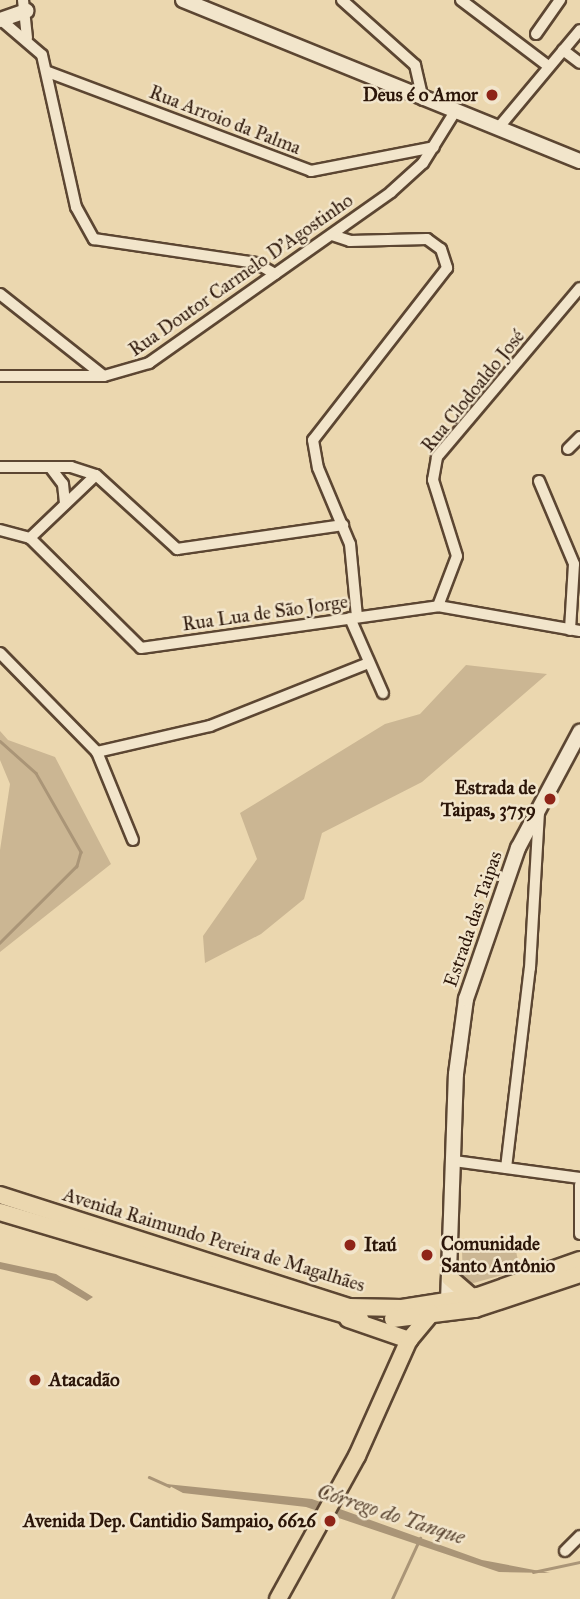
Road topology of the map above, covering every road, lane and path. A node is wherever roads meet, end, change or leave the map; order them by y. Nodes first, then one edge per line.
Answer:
1 (183, 0) edge
2 (342, 0) edge
3 (461, 0) edge
4 (560, 0) edge
5 (24, 6) edge
6 (0, 19) edge
7 (580, 30) edge
8 (536, 34) dead end
9 (26, 38) junction
10 (563, 50) junction
11 (580, 63) edge
12 (547, 65) junction
13 (48, 72) junction
14 (423, 100) junction
15 (456, 110) junction
16 (499, 127) junction
17 (434, 147) junction
18 (580, 161) edge
19 (331, 235) junction
20 (275, 274) junction
21 (580, 288) edge
22 (0, 294) edge
23 (0, 376) edge
24 (104, 376) junction
25 (580, 437) edge
26 (568, 449) dead end
27 (0, 467) edge
28 (50, 467) junction
29 (96, 475) junction
30 (538, 481) dead end
31 (65, 505) junction
32 (343, 525) junction
33 (0, 530) edge
34 (30, 538) junction
35 (438, 606) junction
36 (353, 618) junction
37 (575, 631) edge
38 (0, 653) edge
39 (366, 664) junction
40 (383, 693) dead end
41 (580, 732) edge
42 (97, 752) junction
43 (539, 810) junction
44 (134, 840) dead end
45 (454, 1161) junction
46 (506, 1168) junction
47 (580, 1178) edge
48 (580, 1185) edge
49 (0, 1195) edge
50 (0, 1212) edge
51 (580, 1234) edge
52 (580, 1260) edge
53 (580, 1274) edge
54 (450, 1278) junction
55 (472, 1297) junction
56 (448, 1301) junction
57 (339, 1316) junction
58 (427, 1317) junction
59 (409, 1340) junction
60 (580, 1536) edge
61 (565, 1551) dead end
62 (278, 1599) edge

1 - 14 main road
2 - 14 street
3 - 12 street
4 - 8 street
5 - 6 main road
5 - 9 street
6 - 9 street
7 - 10 street
9 - 13 street
10 - 11 street
10 - 12 street
12 - 16 street
13 - 17 street, Rua Arroio da Palma
13 - 20 street
14 - 15 main road
15 - 16 main road
15 - 17 street, Rua Doutor Carmelo D'Agostinho
16 - 18 main road
17 - 19 street, Rua Doutor Carmelo D'Agostinho
19 - 20 street, Rua Doutor Carmelo D'Agostinho
19 - 32 street
20 - 24 street, Rua Doutor Carmelo D'Agostinho
21 - 35 street, Rua Clodoaldo José
22 - 24 street
23 - 24 street, Rua Doutor Carmelo D'Agostinho
25 - 26 street
27 - 28 street
28 - 29 street
28 - 31 street
29 - 31 street
29 - 32 street
30 - 37 street
31 - 34 street
32 - 36 street
33 - 34 street, Rua Lua de São Jorge
34 - 36 street, Rua Lua de São Jorge
35 - 36 street, Rua Lua de São Jorge
35 - 37 street, Rua Lua de São Jorge
36 - 39 street
38 - 42 street
39 - 40 street
39 - 42 street
41 - 43 main road, Estrada das Taipas
42 - 44 street
43 - 45 main road, Estrada das Taipas
43 - 46 street
45 - 46 street
45 - 54 main road, Estrada das Taipas
46 - 47 street
48 - 51 street
49 - 56 main road, Avenida Raimundo Pereira de Magalhães
50 - 57 main road, Avenida Raimundo Pereira de Magalhães
52 - 55 main road, Avenida Raimundo Pereira de Magalhães
53 - 58 main road, Avenida Raimundo Pereira de Magalhães
54 - 55 main road
54 - 56 main road, Estrada das Taipas
55 - 56 main road, Avenida Raimundo Pereira de Magalhães
56 - 58 main road
57 - 58 main road, Avenida Raimundo Pereira de Magalhães
57 - 59 main road
58 - 59 main road
59 - 62 main road
60 - 61 street

